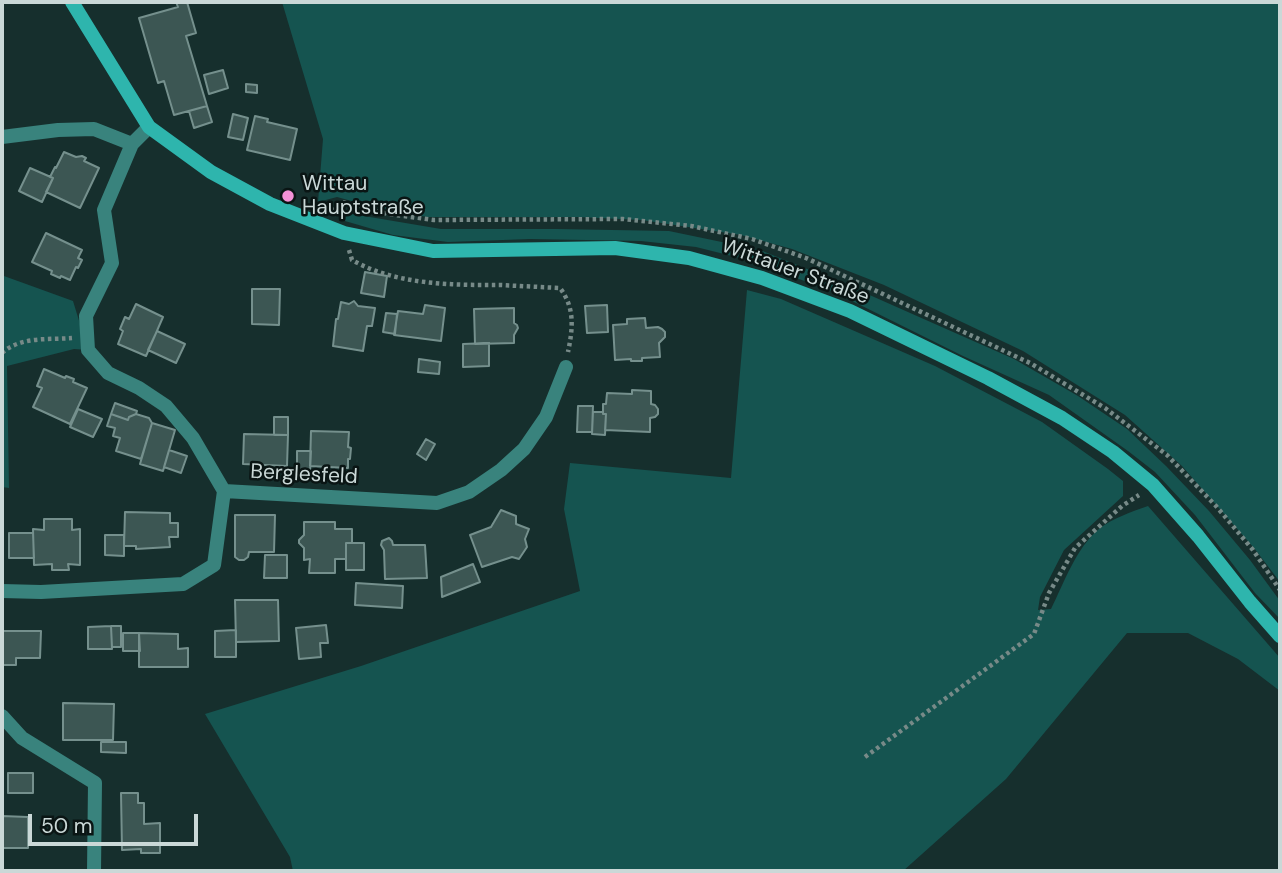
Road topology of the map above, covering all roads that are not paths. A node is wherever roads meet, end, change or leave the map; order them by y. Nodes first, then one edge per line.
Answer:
1 (72, 2) edge
2 (149, 127) junction
3 (2, 137) edge
4 (132, 144) junction
5 (566, 367) road end
6 (224, 491) junction
7 (2, 591) edge
8 (1280, 636) edge
9 (2, 716) edge
10 (94, 871) edge

1 - 2 street, Wittauer Straße
2 - 4 street
2 - 8 street, Wittauer Straße
3 - 4 street
4 - 6 street, Berglesfeld
5 - 6 street, Berglesfeld
6 - 7 street
9 - 10 street

